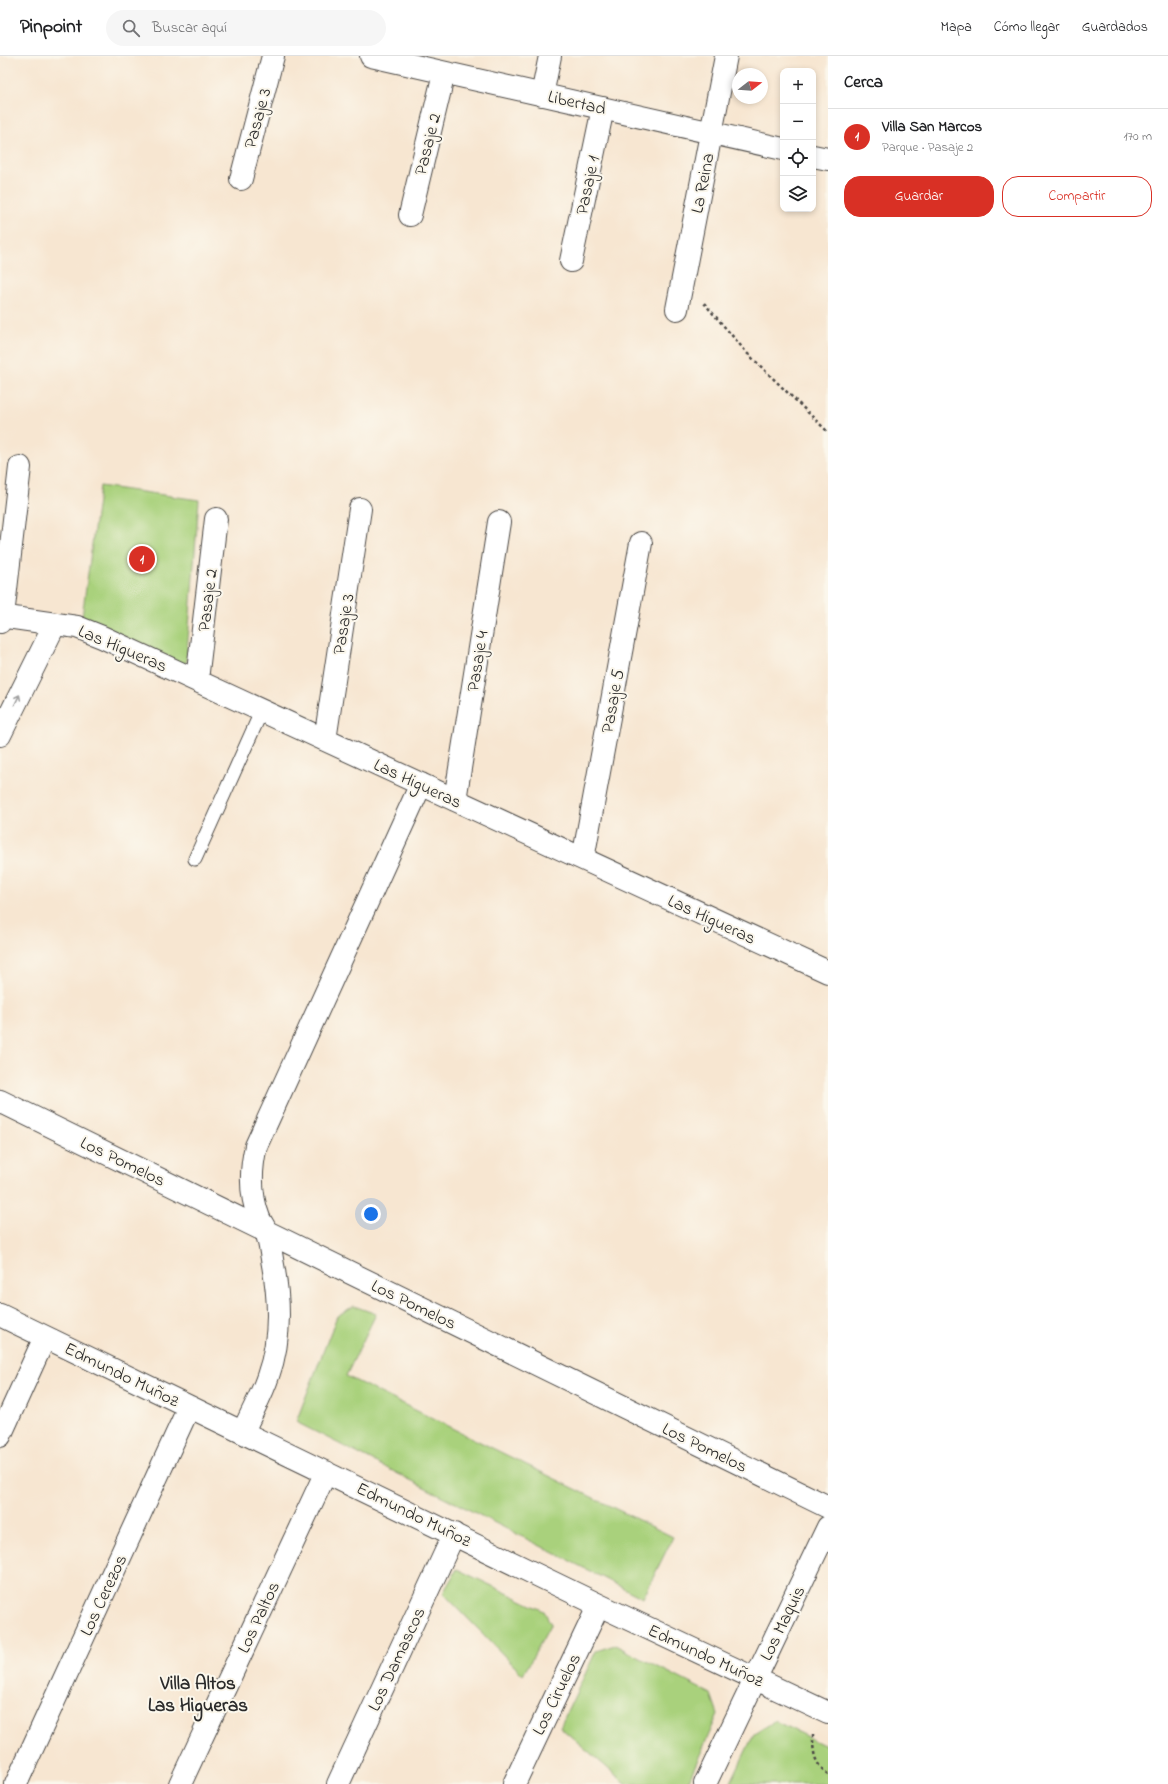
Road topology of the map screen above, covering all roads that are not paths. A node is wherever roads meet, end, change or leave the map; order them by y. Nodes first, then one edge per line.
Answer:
1 (274, 56) edge
2 (550, 56) edge
3 (726, 56) edge
4 (378, 57) edge
5 (444, 73) junction
6 (542, 95) junction
7 (603, 108) junction
8 (711, 133) junction
9 (780, 148) edge
10 (816, 157) edge
11 (828, 159) edge
12 (241, 180) dead end
13 (410, 215) dead end
14 (571, 261) dead end
15 (677, 309) dead end
16 (20, 467) dead end
17 (360, 508) dead end
18 (216, 519) dead end
19 (499, 522) dead end
20 (641, 543) dead end
21 (1, 618) edge
22 (55, 624) junction
23 (197, 680) junction
24 (262, 710) junction
25 (0, 735) edge
26 (325, 740) junction
27 (422, 784) junction
28 (455, 800) junction
29 (195, 859) dead end
30 (583, 859) junction
31 (828, 972) edge
32 (0, 1101) edge
33 (267, 1232) junction
34 (0, 1316) edge
35 (45, 1337) junction
36 (189, 1407) junction
37 (243, 1432) junction
38 (0, 1436) edge
39 (326, 1472) junction
40 (828, 1507) edge
41 (828, 1526) edge
42 (454, 1534) junction
43 (599, 1605) junction
44 (755, 1678) junction
45 (821, 1710) edge
46 (16, 1784) edge
47 (180, 1784) edge
48 (338, 1784) edge
49 (514, 1784) edge
50 (704, 1784) edge

1 - 12 street, Pasaje 3
2 - 6 street
3 - 8 street, La Reina
4 - 5 street, Libertad
5 - 6 street, Libertad
5 - 13 street, Pasaje 2
6 - 7 street, Libertad
7 - 8 street, Libertad
7 - 14 street, Pasaje 1
8 - 9 street, Libertad
8 - 15 street, La Reina
10 - 11 street
16 - 21 street
17 - 26 street, Pasaje 3
18 - 23 street, Pasaje 2
19 - 28 street, Pasaje 4
20 - 30 street, Pasaje 5
21 - 22 street, Las Higueras
22 - 23 street, Las Higueras
25 -> 22 street
23 - 24 street, Las Higueras
24 - 26 street, Las Higueras
24 - 29 lane
26 - 27 street, Las Higueras
27 - 28 street, Las Higueras
27 - 33 street
28 - 30 street, Las Higueras
30 - 31 street, Las Higueras
32 - 33 street, Los Pomelos
33 - 37 street
33 - 40 street, Los Pomelos
34 - 35 street, Edmundo Muñoz
35 - 36 street, Edmundo Muñoz
35 - 38 street
36 - 37 street, Edmundo Muñoz
36 - 46 street, Los Cerezos
37 - 39 street, Edmundo Muñoz
39 - 42 street, Edmundo Muñoz
39 - 47 street, Los Paltos
41 - 44 street, Los Maquis
42 - 43 street, Edmundo Muñoz
42 - 48 street, Los Damascos
43 - 44 street, Edmundo Muñoz
43 - 49 street, Los Ciruelos
44 - 45 street, Edmundo Muñoz
44 - 50 street, Los Maquis

